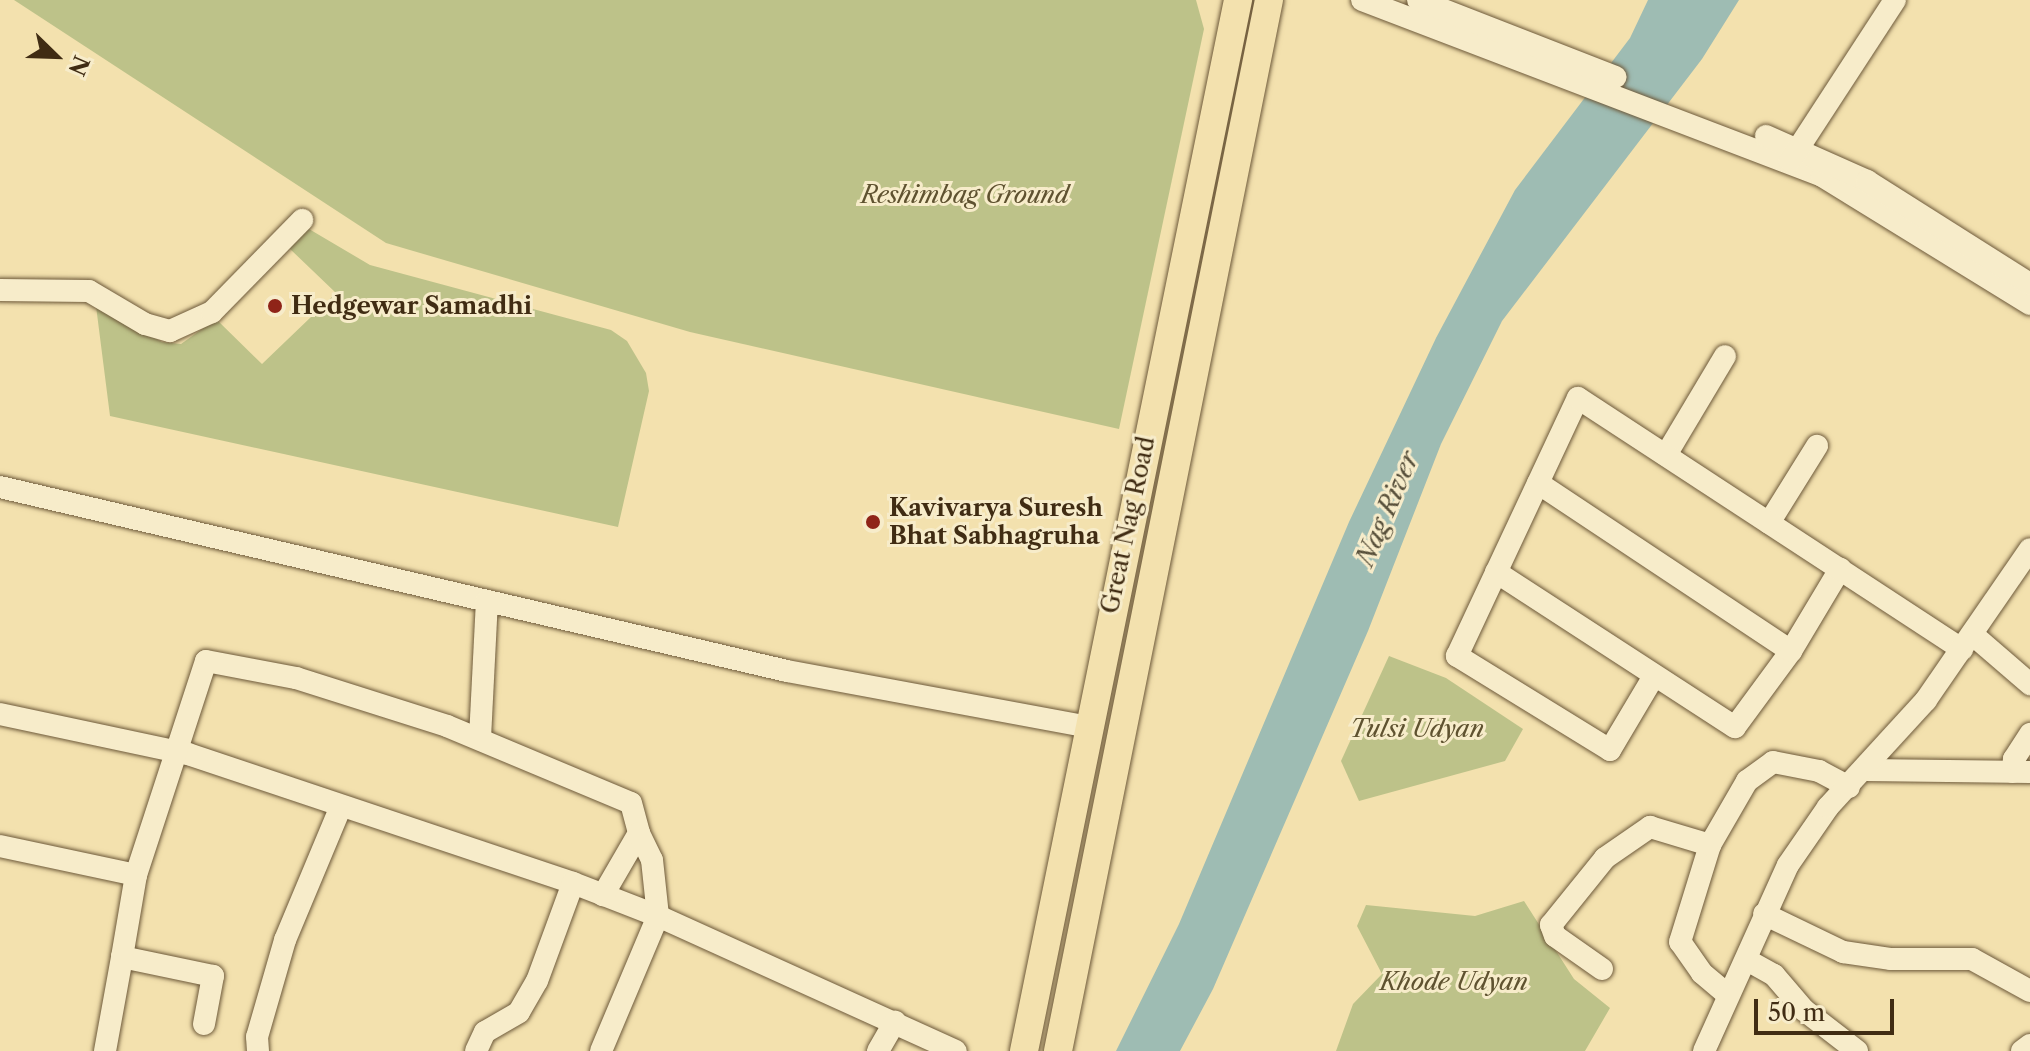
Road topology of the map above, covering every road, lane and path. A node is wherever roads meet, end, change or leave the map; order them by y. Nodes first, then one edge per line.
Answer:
1 (1238, 0) edge
2 (1269, 0) edge
3 (1362, 0) edge
4 (1418, 0) edge
5 (1895, 0) edge
6 (1554, 61) junction
7 (1794, 155) junction
8 (302, 220) dead end
9 (2030, 284) edge
10 (0, 290) edge
11 (2030, 304) edge
12 (1725, 356) dead end
13 (1817, 446) dead end
14 (1666, 455) junction
15 (1538, 483) junction
16 (0, 487) edge
17 (1769, 523) junction
18 (2030, 549) edge
19 (1840, 569) junction
20 (1496, 572) junction
21 (487, 601) junction
22 (1967, 641) junction
23 (1791, 651) junction
24 (1654, 676) junction
25 (2030, 684) edge
26 (0, 714) edge
27 (1088, 727) junction
28 (2030, 734) edge
29 (480, 738) junction
30 (176, 752) junction
31 (1866, 770) junction
32 (2021, 772) edge
33 (1849, 787) junction
34 (341, 806) junction
35 (639, 833) junction
36 (1710, 845) junction
37 (0, 846) edge
38 (136, 875) junction
39 (573, 883) junction
40 (603, 895) junction
41 (1764, 914) junction
42 (658, 916) junction
43 (122, 957) junction
44 (1747, 960) junction
45 (1602, 969) dead end
46 (2030, 991) edge
47 (1728, 995) junction
48 (895, 1021) junction
49 (204, 1024) dead end
50 (2030, 1045) edge
51 (105, 1051) edge
52 (258, 1051) edge
53 (476, 1051) edge
54 (601, 1051) edge
55 (878, 1051) edge
56 (956, 1051) edge
57 (1024, 1051) edge
58 (1058, 1051) edge
59 (1704, 1051) edge
60 (1857, 1051) edge
61 (2022, 1051) edge

1 - 27 main road, Great Nag Road
2 - 58 main road, Great Nag Road
3 - 6 street
4 - 6 street
5 - 7 street
6 - 7 street
7 - 9 street
7 - 11 street
8 - 10 street
12 - 14 street
13 - 17 street
14 - 15 street
14 - 17 street
15 - 20 street
15 - 23 street
16 - 21 street
17 - 19 street
18 - 22 street
19 - 22 street
19 - 23 street
20 - 24 street
20 - 24 street
21 - 27 street
21 - 29 street
22 - 25 street
22 - 31 street
23 - 24 street
26 - 30 street
27 - 57 main road, Great Nag Road
28 - 32 street
29 - 30 street
29 - 35 street
30 - 34 street
30 - 38 street
31 - 32 street
31 - 33 street
33 - 36 street
33 - 41 street
34 - 39 street
34 - 52 street
35 - 40 street
35 - 42 street
36 - 45 street
36 - 47 street
37 - 38 street
38 - 43 street
39 - 40 street
39 - 53 street
40 - 42 street
41 - 44 street
41 - 46 street
42 - 48 street
42 - 54 street
43 - 49 street
43 - 51 street
44 - 47 street
44 - 60 street
47 - 59 street
48 - 55 street
48 - 56 street
50 - 61 street

